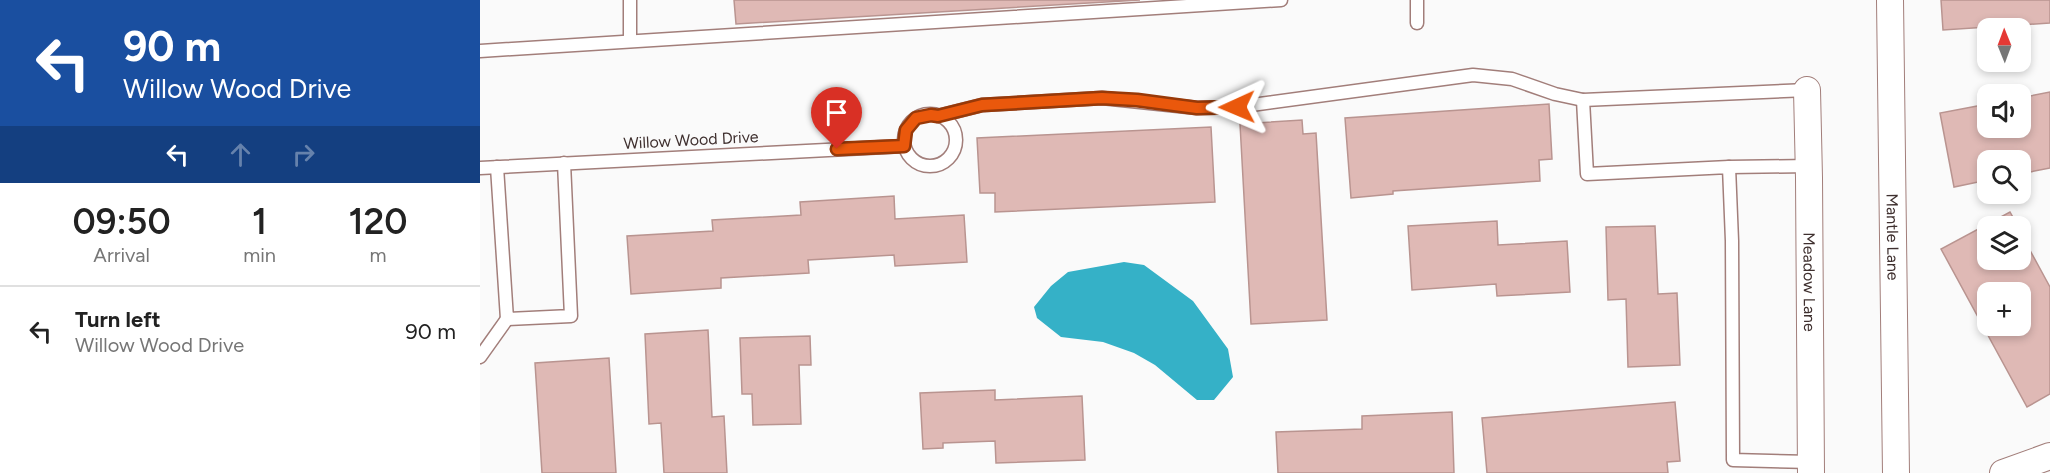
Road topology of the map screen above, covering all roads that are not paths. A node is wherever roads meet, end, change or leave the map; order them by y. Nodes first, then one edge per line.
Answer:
1 (630, 0) edge
2 (1281, 0) edge
3 (1417, 0) edge
4 (1890, 0) edge
5 (1417, 23) dead end
6 (630, 41) junction
7 (480, 51) edge
8 (1807, 90) joint
9 (1583, 100) junction
10 (938, 116) junction
11 (904, 146) junction
12 (564, 163) junction
13 (1809, 166) junction
14 (497, 167) junction
15 (1729, 167) junction
16 (480, 168) edge
17 (507, 320) junction
18 (480, 357) edge
19 (2050, 456) edge
20 (1811, 467) edge
21 (1896, 473) edge
22 (2003, 473) edge

1 - 6 lane
2 - 6 lane
3 - 5 lane
4 - 21 street, Mantle Lane
6 - 7 lane
8 - 9 lane
8 - 13 street, Meadow Lane
9 - 10 lane
9 - 15 lane
10 - 11 lane
10 - 11 lane
11 - 12 lane, Willow Wood Drive
12 - 14 lane, Willow Wood Drive
12 - 17 lane
13 - 15 lane
13 - 20 street, Meadow Lane
14 - 16 lane, Willow Wood Drive
14 - 17 lane
15 - 20 lane
17 - 18 lane
19 - 22 street

